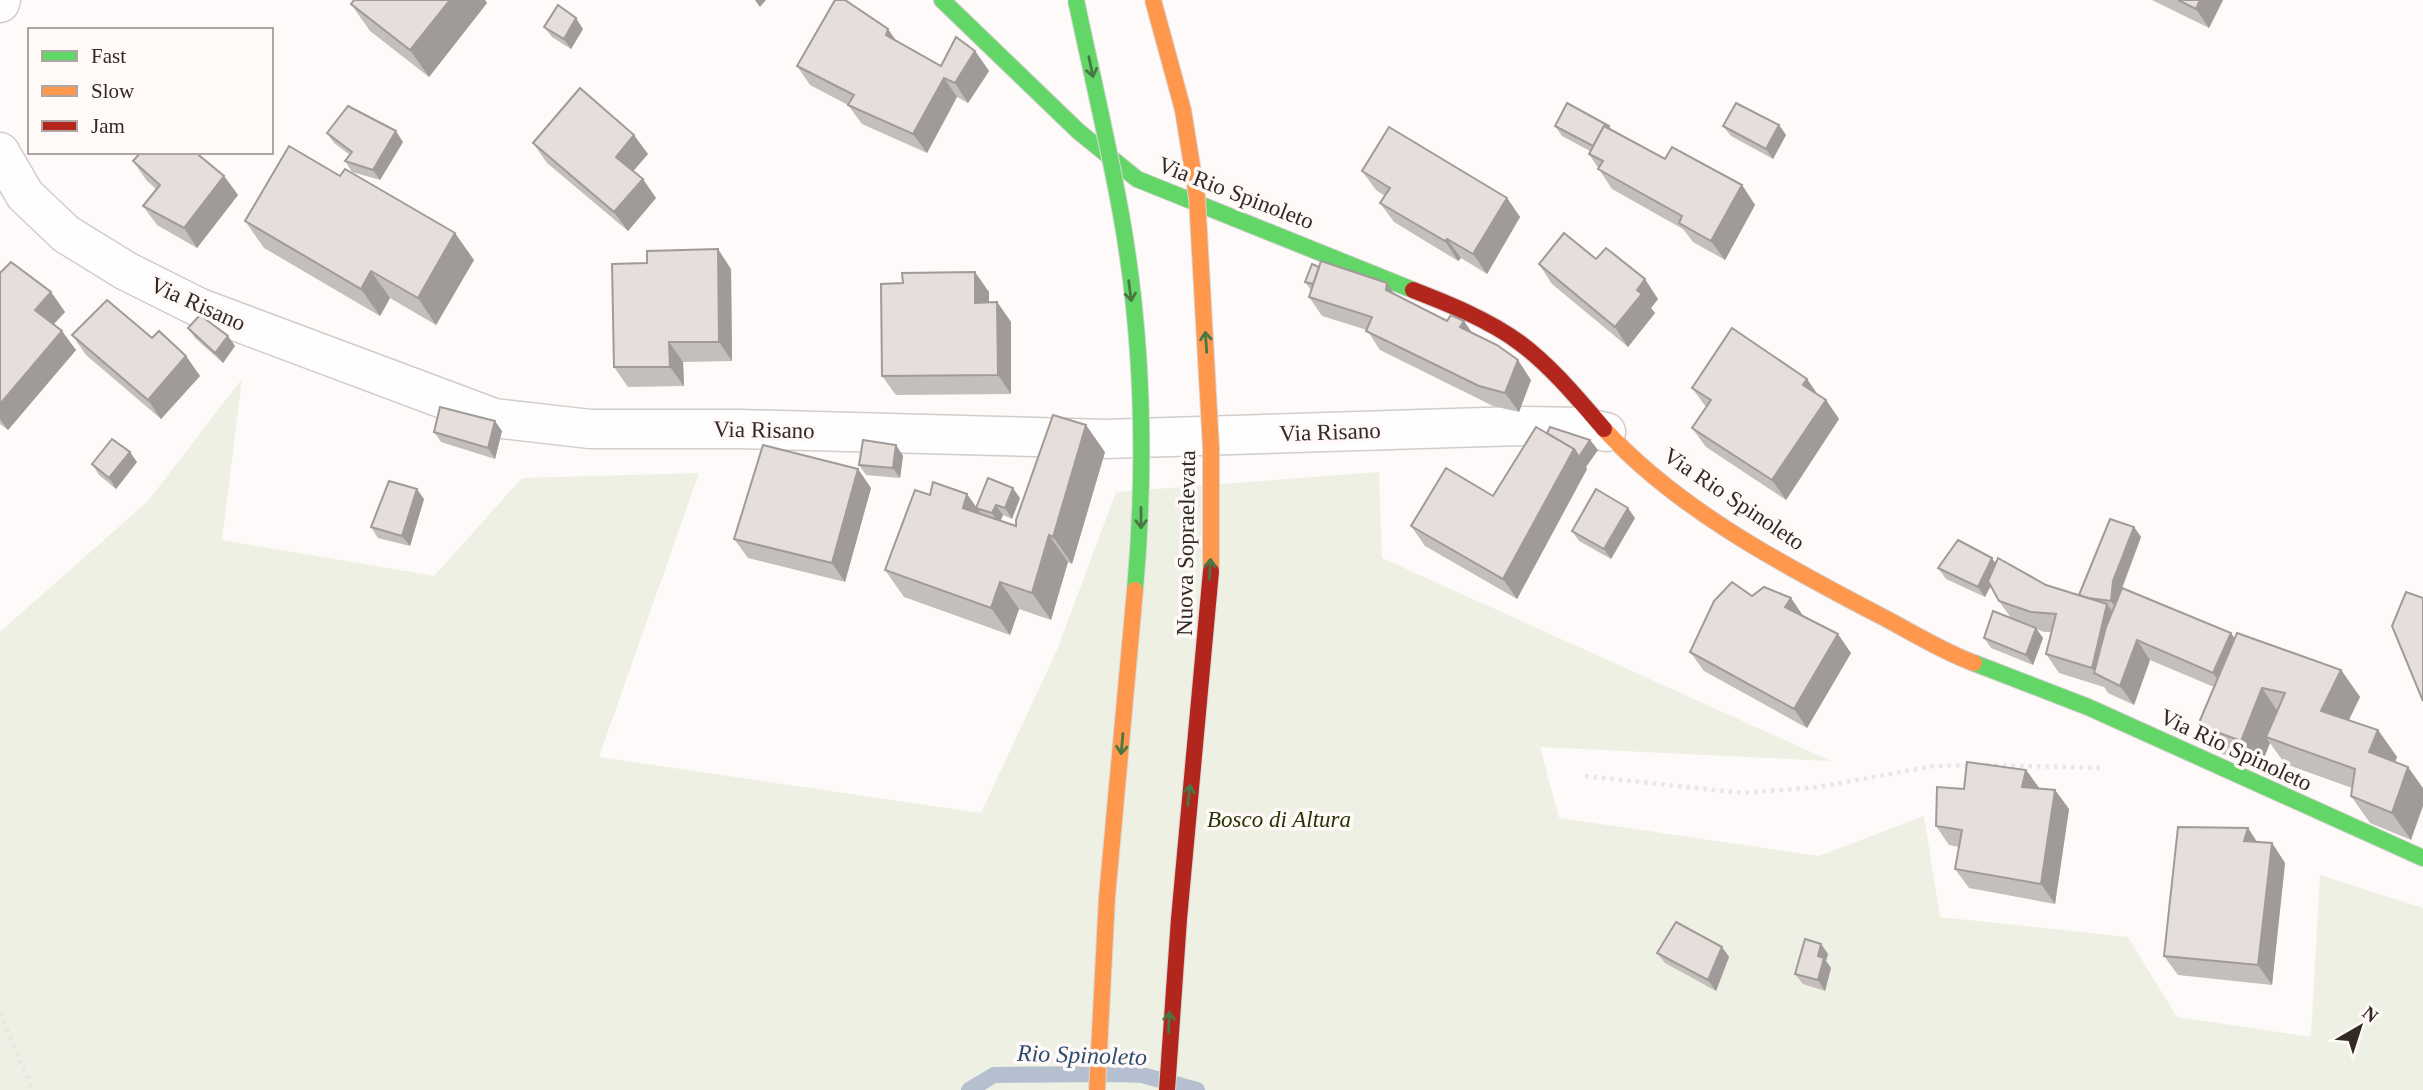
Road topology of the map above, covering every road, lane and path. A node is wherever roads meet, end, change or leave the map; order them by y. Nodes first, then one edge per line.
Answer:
1 (942, 0) edge
2 (1076, 0) edge
3 (1153, 0) edge
4 (0, 152) edge
5 (1606, 432) junction
6 (2115, 768) dead end
7 (1585, 776) dead end
8 (2423, 858) edge
9 (0, 1013) edge
10 (33, 1090) edge
11 (1097, 1090) edge
12 (1167, 1090) edge

1 - 5 main road, Via Rio Spinoleto
2 -> 11 main road, Nuova Sopraelevata, bridge
12 -> 3 main road, Nuova Sopraelevata, bridge
4 - 5 street, Via Risano
5 - 8 main road, Via Rio Spinoleto
6 - 7 path
9 - 10 path

